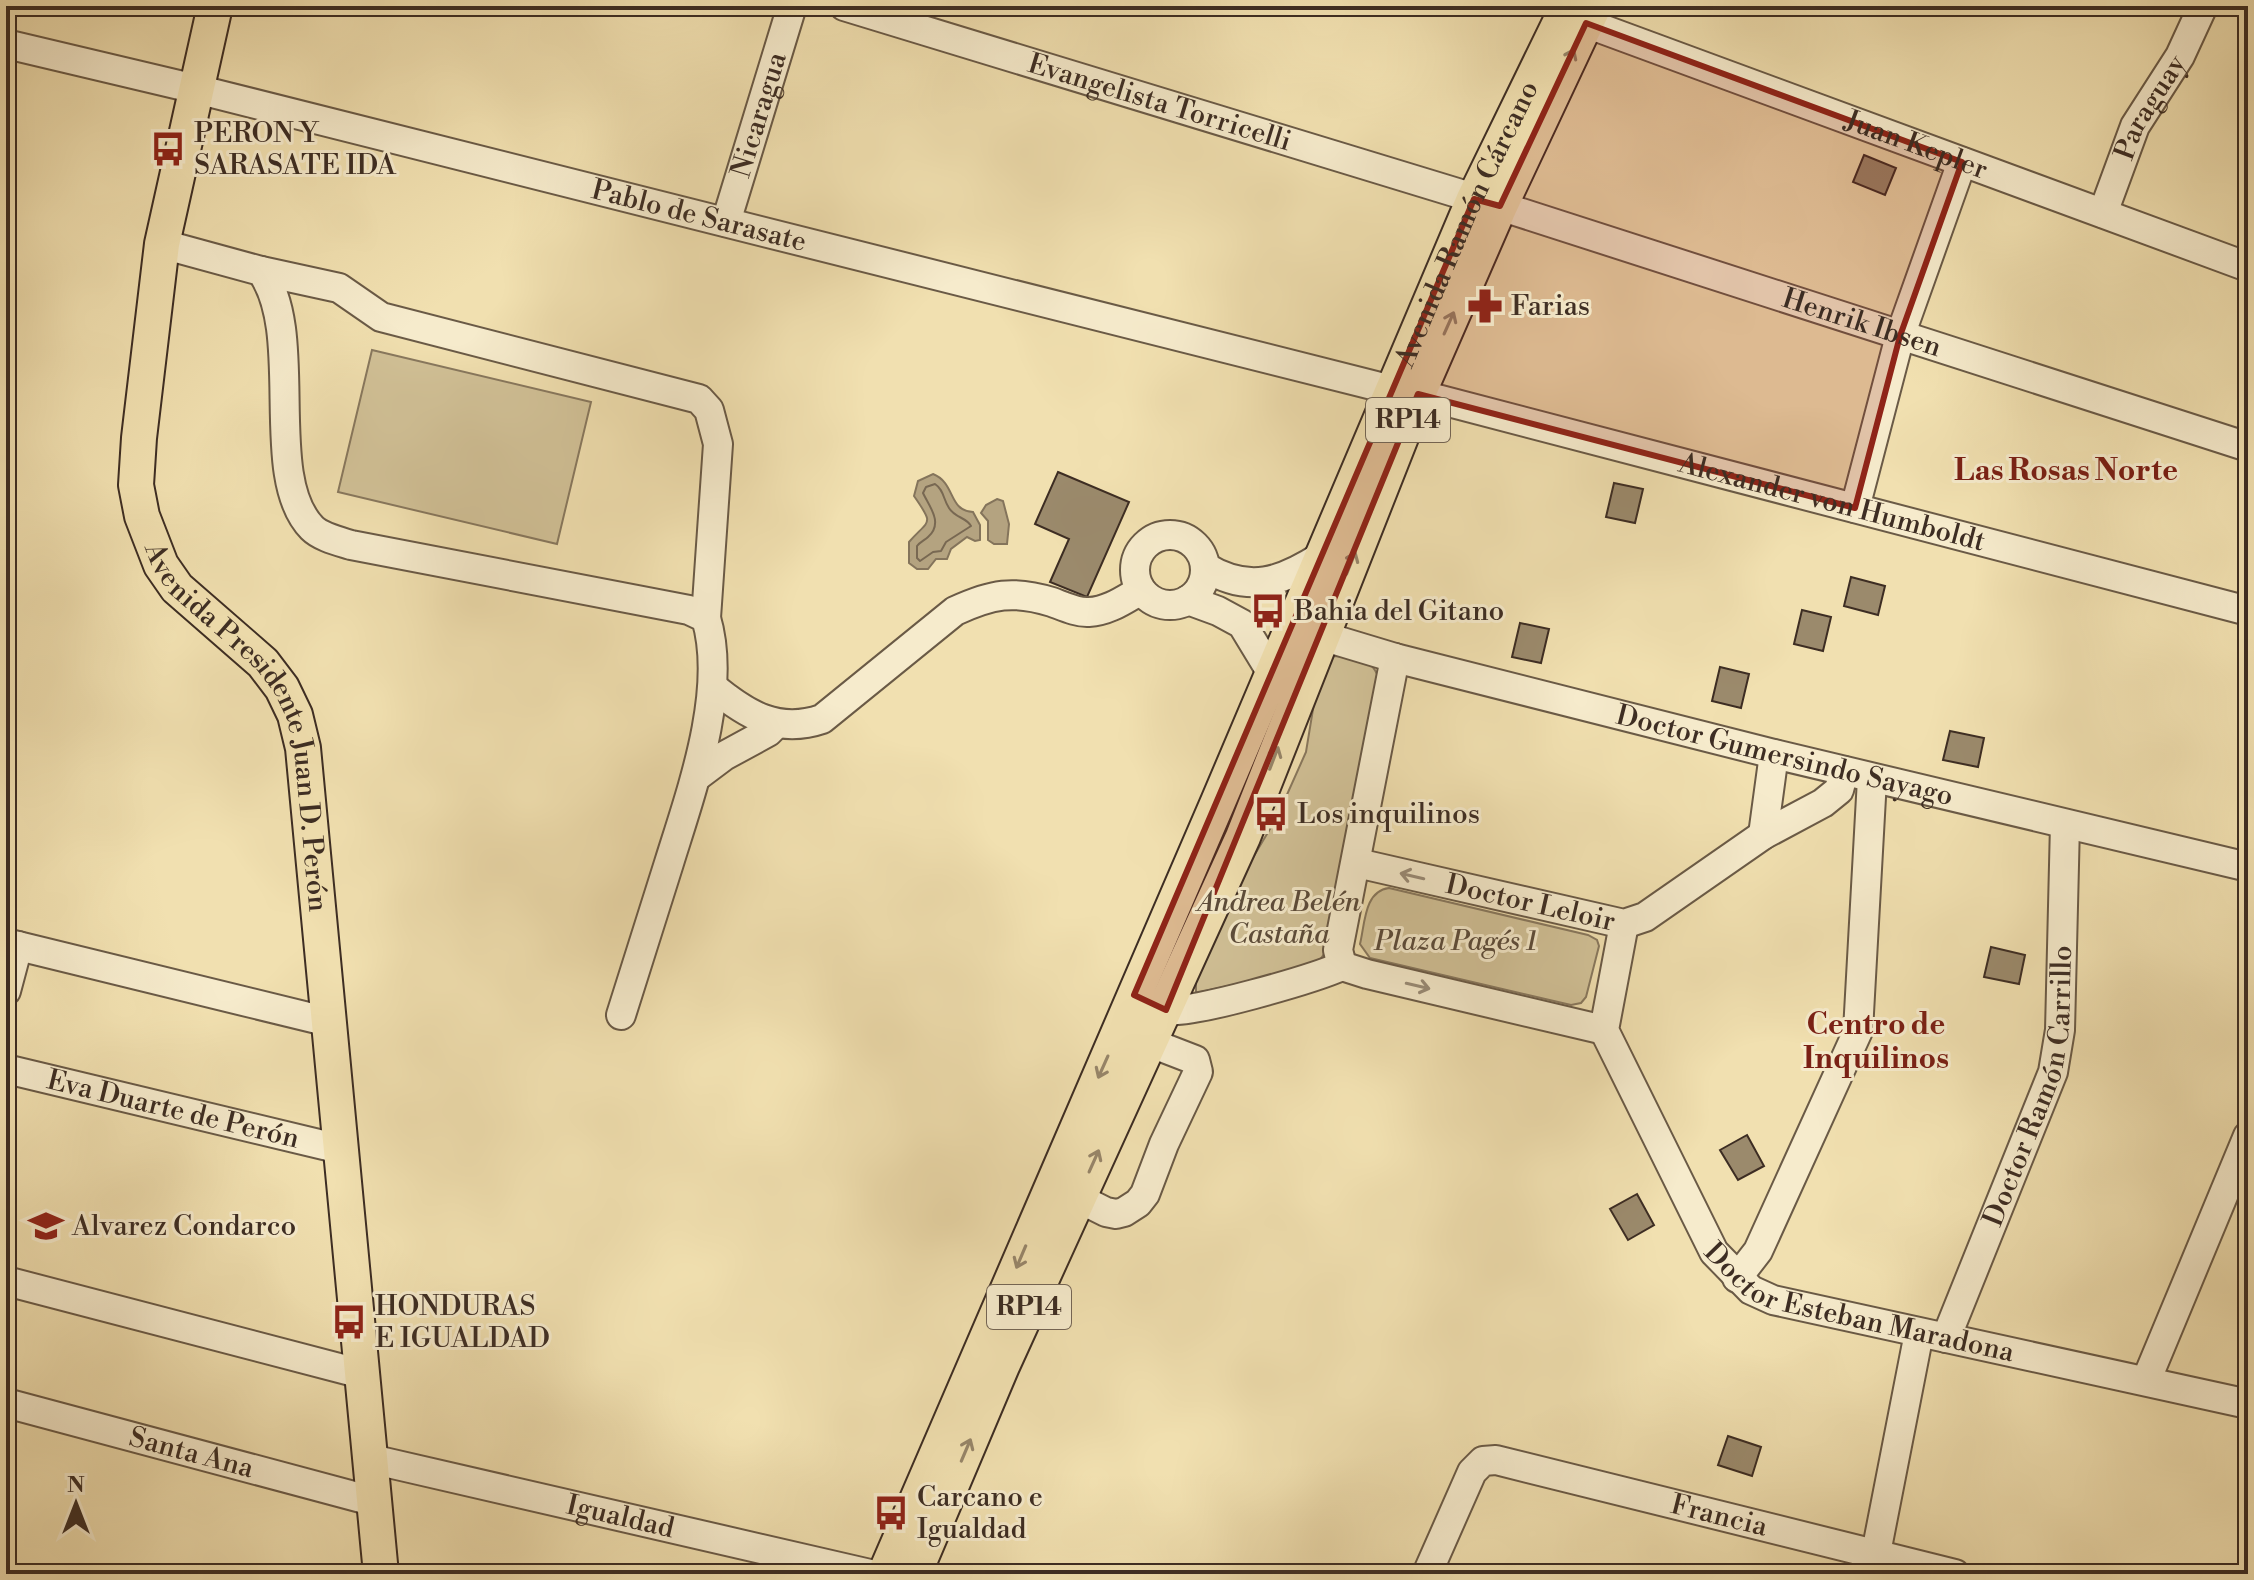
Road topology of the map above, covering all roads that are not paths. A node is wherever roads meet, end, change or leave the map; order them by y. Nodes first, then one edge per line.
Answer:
1 (215, 6) edge
2 (792, 6) edge
3 (844, 6) edge
4 (2203, 6) edge
5 (1571, 11) edge
6 (6, 44) edge
7 (196, 89) junction
8 (1962, 162) junction
9 (1487, 202) junction
10 (2103, 213) junction
11 (726, 222) junction
12 (162, 244) junction
13 (2248, 267) edge
14 (261, 271) junction
15 (1900, 336) junction
16 (1405, 392) junction
17 (2248, 447) edge
18 (1855, 508) junction
19 (1322, 556) junction
20 (1205, 567) junction
21 (1258, 584) junction
22 (1141, 590) junction
23 (1188, 600) junction
24 (2248, 611) edge
25 (706, 618) junction
26 (1242, 624) junction
27 (1322, 636) junction
28 (1395, 658) junction
29 (1273, 675) junction
30 (713, 687) junction
31 (776, 724) junction
32 (1774, 754) junction
33 (1844, 771) junction
34 (696, 777) junction
35 (1872, 779) junction
36 (1218, 802) junction
37 (2065, 824) junction
38 (1763, 835) junction
39 (1357, 863) junction
40 (2248, 867) edge
41 (1624, 924) junction
42 (12, 945) edge
43 (1342, 966) junction
44 (6, 991) edge
45 (1134, 995) junction
46 (1166, 1010) junction
47 (621, 1015) dead end
48 (329, 1022) junction
49 (1604, 1030) junction
50 (1151, 1043) junction
51 (6, 1069) edge
52 (2248, 1136) edge
53 (340, 1149) junction
54 (1065, 1192) junction
55 (1737, 1278) junction
56 (6, 1281) edge
57 (1933, 1335) junction
58 (362, 1374) junction
59 (2146, 1381) junction
60 (6, 1403) edge
61 (2248, 1404) edge
62 (371, 1459) junction
63 (376, 1502) junction
64 (1876, 1553) junction
65 (381, 1574) edge
66 (870, 1574) edge
67 (885, 1574) edge
68 (914, 1574) edge
69 (1427, 1574) edge
70 (1955, 1574) edge

1 - 7 main road, Avenida Presidente Juan D. Perón
2 - 11 street, Nicaragua
3 - 9 street, Evangelista Torricelli
4 - 10 street, Paraguay
5 - 8 street, Juan Kepler
5 - 9 main road, Avenida Ramón Cárcano / RP14
6 - 7 street, Pablo de Sarasate
7 - 11 street, Pablo de Sarasate
7 - 12 main road, Avenida Presidente Juan D. Perón
8 - 10 street, Juan Kepler
8 - 15 street
9 - 15 street, Henrik Ibsen
9 - 16 main road, Avenida Ramón Cárcano / RP14
10 - 13 street, Juan Kepler
11 - 16 street, Pablo de Sarasate
12 - 14 street
12 - 48 main road, Avenida Presidente Juan D. Perón
14 - 25 street
14 - 25 street
15 - 17 street, Henrik Ibsen
15 - 18 street
16 - 18 street, Alexander von Humboldt
16 - 19 main road, Avenida Ramón Cárcano / RP14
27 -> 16 main road, Avenida Ramón Cárcano / RP14
18 - 24 street, Alexander von Humboldt
19 - 21 street
19 - 29 main road, Avenida Ramón Cárcano / RP14
20 - 21 street
20 - 22 street
20 - 23 street
21 - 26 street
22 - 23 street
22 - 31 street
23 - 26 street
25 - 30 street
26 - 29 street
27 - 28 street, Doctor Gumersindo Sayago
46 -> 27 main road, Avenida Ramón Cárcano / RP14
28 - 32 street, Doctor Gumersindo Sayago
28 - 39 street
29 - 36 main road, Avenida Ramón Cárcano / RP14
30 - 31 street
30 - 34 street
31 - 34 street
32 - 33 street, Doctor Gumersindo Sayago
32 - 38 street
33 - 35 street, Doctor Gumersindo Sayago
33 - 38 street, Doctor Leloir
34 - 47 street
35 - 37 street, Doctor Gumersindo Sayago
35 - 55 street
36 - 45 main road, Avenida Ramón Cárcano / RP14
36 - 46 main road
37 - 40 street, Doctor Gumersindo Sayago
37 - 57 street, Doctor Ramón Carrillo
38 - 41 street, Doctor Leloir
41 -> 39 street, Doctor Leloir
39 - 43 street
41 - 49 street
42 - 44 street
42 - 48 street
43 - 46 street
43 -> 49 street
45 - 46 street
45 -> 54 main road, Avenida Ramón Cárcano / RP14
46 - 50 main road, Avenida Ramón Cárcano / RP14
48 - 53 main road, Avenida Presidente Juan D. Perón
49 - 55 street, Doctor Esteban Maradona
54 -> 50 main road, Avenida Ramón Cárcano / RP14
50 - 54 street
51 - 53 street, Eva Duarte de Perón
52 - 59 street
53 - 58 main road, Avenida Presidente Juan D. Perón
54 -> 67 main road, RP14
68 -> 54 main road, Avenida Ramón Cárcano / RP14
55 - 57 street, Doctor Esteban Maradona
56 - 58 street
57 - 59 street, Doctor Esteban Maradona
57 - 64 street, Doctor Ramón Carrillo
58 - 62 main road, Avenida Presidente Juan D. Perón
59 - 61 street, Doctor Esteban Maradona
60 - 63 street, Santa Ana
62 - 63 main road, Avenida Presidente Juan D. Perón
62 - 66 street, Igualdad
63 - 65 main road, Avenida Presidente Juan D. Perón
64 - 69 street, Francia
64 - 70 street, Francia

